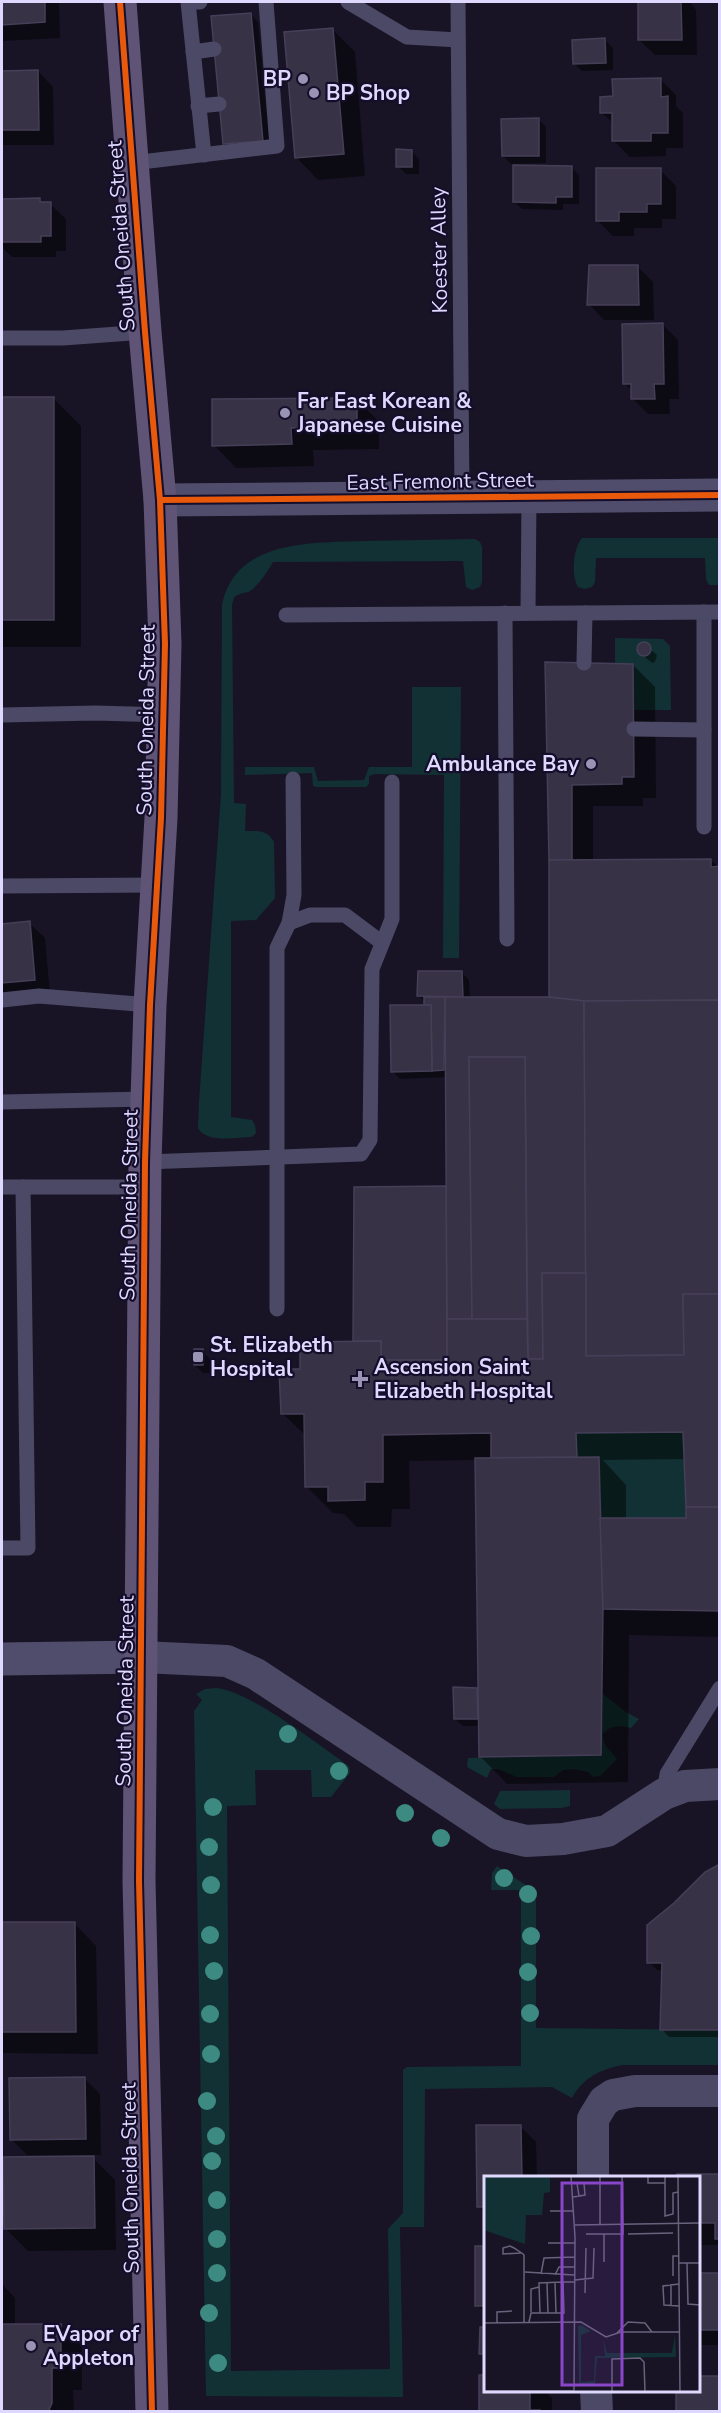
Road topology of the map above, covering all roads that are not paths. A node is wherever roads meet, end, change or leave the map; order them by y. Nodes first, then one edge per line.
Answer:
1 (120, 2) edge
2 (200, 2) edge
3 (266, 2) edge
4 (348, 2) edge
5 (458, 2) edge
6 (458, 40) junction
7 (214, 49) dead end
8 (193, 52) junction
9 (219, 104) dead end
10 (198, 106) junction
11 (204, 155) junction
12 (132, 163) junction
13 (145, 332) junction
14 (2, 338) edge
15 (720, 495) edge
16 (529, 497) junction
17 (462, 498) junction
18 (160, 500) junction
19 (704, 612) junction
20 (720, 612) edge
21 (505, 613) junction
22 (528, 613) junction
23 (585, 613) junction
24 (286, 615) dead end
25 (584, 663) dead end
26 (2, 714) edge
27 (165, 715) junction
28 (634, 729) dead end
29 (704, 730) junction
30 (293, 779) dead end
31 (392, 782) dead end
32 (704, 827) dead end
33 (158, 885) junction
34 (2, 886) edge
35 (289, 923) junction
36 (507, 939) dead end
37 (381, 942) junction
38 (2, 1000) edge
39 (150, 1005) junction
40 (147, 1099) junction
41 (2, 1102) edge
42 (278, 1157) junction
43 (145, 1174) junction
44 (2, 1187) edge
45 (23, 1187) junction
46 (277, 1309) dead end
47 (2, 1548) edge
48 (142, 1658) junction
49 (2, 1659) edge
50 (720, 1688) edge
51 (720, 1784) edge
52 (664, 1794) junction
53 (720, 2091) edge
54 (593, 2176) edge
55 (596, 2392) edge
56 (152, 2412) edge
57 (597, 2412) edge

1 - 12 main road, South Oneida Street
2 - 8 lane
3 - 11 lane
4 - 6 lane
5 - 6 lane, Koester Alley
6 - 17 lane, Koester Alley
7 - 8 lane
8 - 10 lane
9 - 10 lane
10 - 11 lane
11 - 12 lane
12 - 13 main road, South Oneida Street
13 - 14 lane
13 - 18 main road, South Oneida Street
15 - 16 street, East Fremont Street
16 - 17 street, East Fremont Street
16 - 22 lane
17 - 18 street, East Fremont Street
18 - 27 main road, South Oneida Street
19 - 20 lane
19 - 23 lane
19 - 29 lane
21 - 22 lane
21 - 24 lane
21 - 36 lane
22 - 23 lane
23 - 25 lane
26 - 27 lane
27 - 33 main road, South Oneida Street
28 - 29 lane
29 - 32 lane
30 - 35 lane
31 - 37 lane
33 - 34 lane
33 - 39 main road, South Oneida Street
35 - 37 lane
35 - 42 lane
37 - 42 lane
38 - 39 lane
39 - 40 main road, South Oneida Street
40 - 41 lane
40 - 43 main road, South Oneida Street
42 - 43 lane
42 - 46 lane
43 - 45 lane
43 - 48 main road, South Oneida Street
44 - 45 lane
45 - 47 lane
48 - 49 street
48 - 52 street
48 - 56 main road, South Oneida Street
50 - 52 lane
51 - 52 street
53 - 54 street
55 - 57 street

